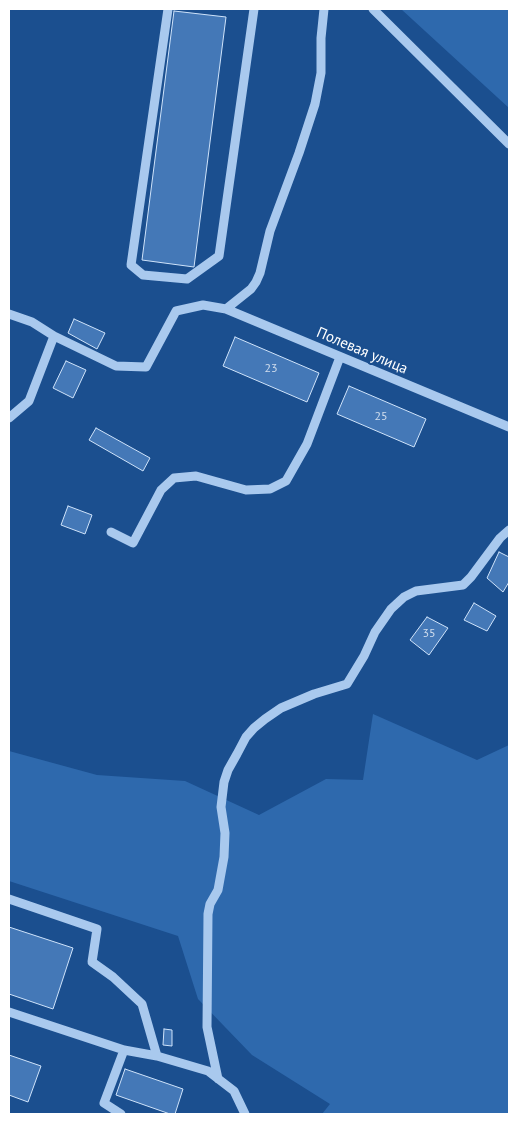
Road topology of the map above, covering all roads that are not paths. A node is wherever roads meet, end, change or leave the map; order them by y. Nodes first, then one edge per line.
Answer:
1 (168, 9) edge
2 (254, 9) edge
3 (324, 9) edge
4 (373, 9) edge
5 (509, 144) edge
6 (226, 309) junction
7 (9, 314) edge
8 (54, 336) junction
9 (340, 357) junction
10 (9, 418) edge
11 (509, 427) edge
12 (509, 530) edge
13 (111, 532) dead end
14 (9, 898) edge
15 (9, 1012) edge
16 (124, 1050) junction
17 (157, 1056) junction
18 (218, 1079) junction
19 (121, 1114) edge
20 (245, 1114) edge

1 - 2 street
3 - 6 street
4 - 5 street
6 - 8 street, Полевая улица
6 - 9 street, Полевая улица
7 - 8 street
8 - 10 street
9 - 11 street, Полевая улица
9 - 13 street
12 - 18 street
14 - 17 street
15 - 16 street
16 - 17 street
16 - 19 street
17 - 18 street
18 - 20 street

